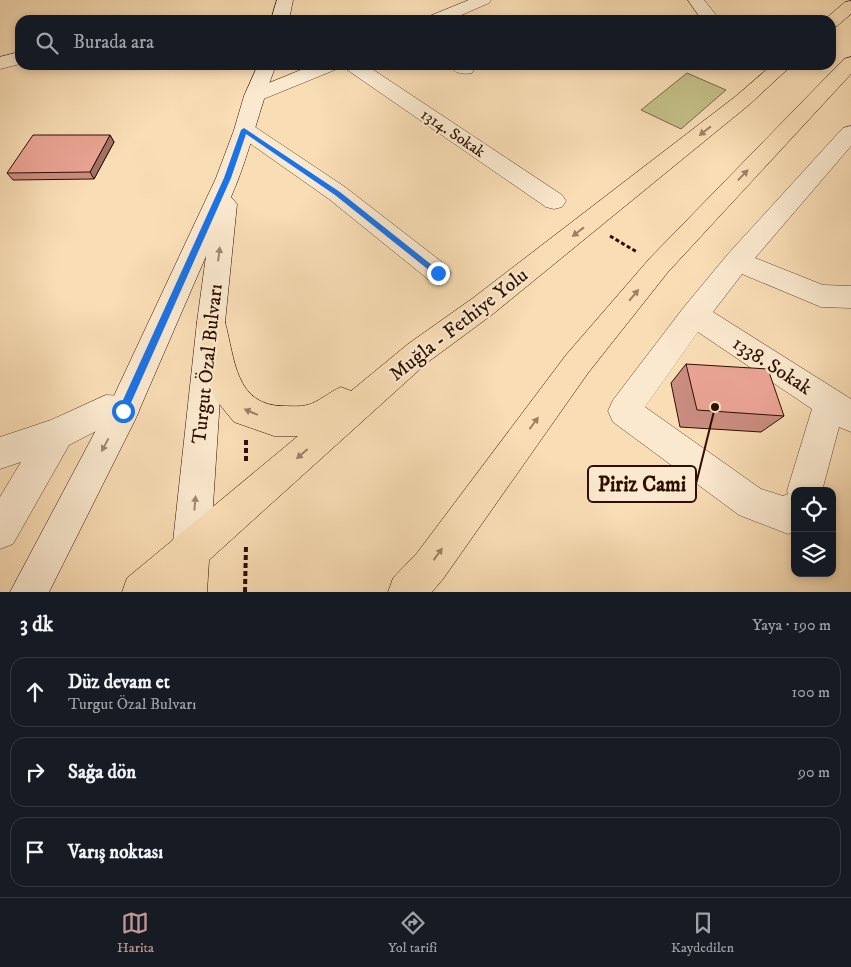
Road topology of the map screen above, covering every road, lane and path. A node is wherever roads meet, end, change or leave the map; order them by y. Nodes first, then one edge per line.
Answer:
1 (284, 0) edge
2 (483, 0) edge
3 (696, 0) edge
4 (851, 6) edge
5 (281, 15) edge
6 (448, 15) edge
7 (707, 15) edge
8 (836, 18) edge
9 (15, 59) edge
10 (0, 63) edge
11 (851, 63) edge
12 (265, 70) edge
13 (318, 70) edge
14 (360, 70) edge
15 (777, 70) edge
16 (254, 96) junction
17 (244, 130) junction
18 (851, 133) edge
19 (228, 178) junction
20 (554, 201) dead end
21 (589, 223) junction
22 (737, 261) junction
23 (659, 265) junction
24 (438, 273) dead end
25 (851, 297) edge
26 (694, 315) junction
27 (211, 322) junction
28 (418, 353) junction
29 (841, 410) edge
30 (123, 411) junction
31 (56, 434) junction
32 (0, 453) edge
33 (806, 487) edge
34 (791, 513) edge
35 (0, 531) edge
36 (190, 551) junction
37 (29, 592) edge
38 (141, 592) edge
39 (188, 592) edge
40 (407, 592) edge

1 - 5 street
2 - 6 street
3 - 7 street
4 - 8 highway
9 - 10 street
23 -> 11 highway
12 - 16 street, Turgut Özal Bulvarı
13 - 16 street
14 - 20 street, 1314. Sokak
15 -> 21 highway, Muğla - Fethiye Yolu
16 - 17 street, Turgut Özal Bulvarı
17 - 19 street, Turgut Özal Bulvarı
17 - 24 street
18 - 22 street
27 -> 19 street, Turgut Özal Bulvarı
19 - 30 street, Turgut Özal Bulvarı
21 - 23 path
21 -> 28 highway, Muğla - Fethiye Yolu
22 - 25 street
22 - 26 street
40 -> 23 highway
26 - 29 street, 1338. Sokak
26 - 34 street
28 -> 27 highway
36 -> 27 street, Turgut Özal Bulvarı
28 -> 36 highway, Muğla - Fethiye Yolu
29 - 33 street
30 - 31 street
30 -> 37 street, Turgut Özal Bulvarı
31 - 32 street
31 - 35 street
36 - 38 highway, Muğla - Fethiye Yolu
36 - 39 highway

